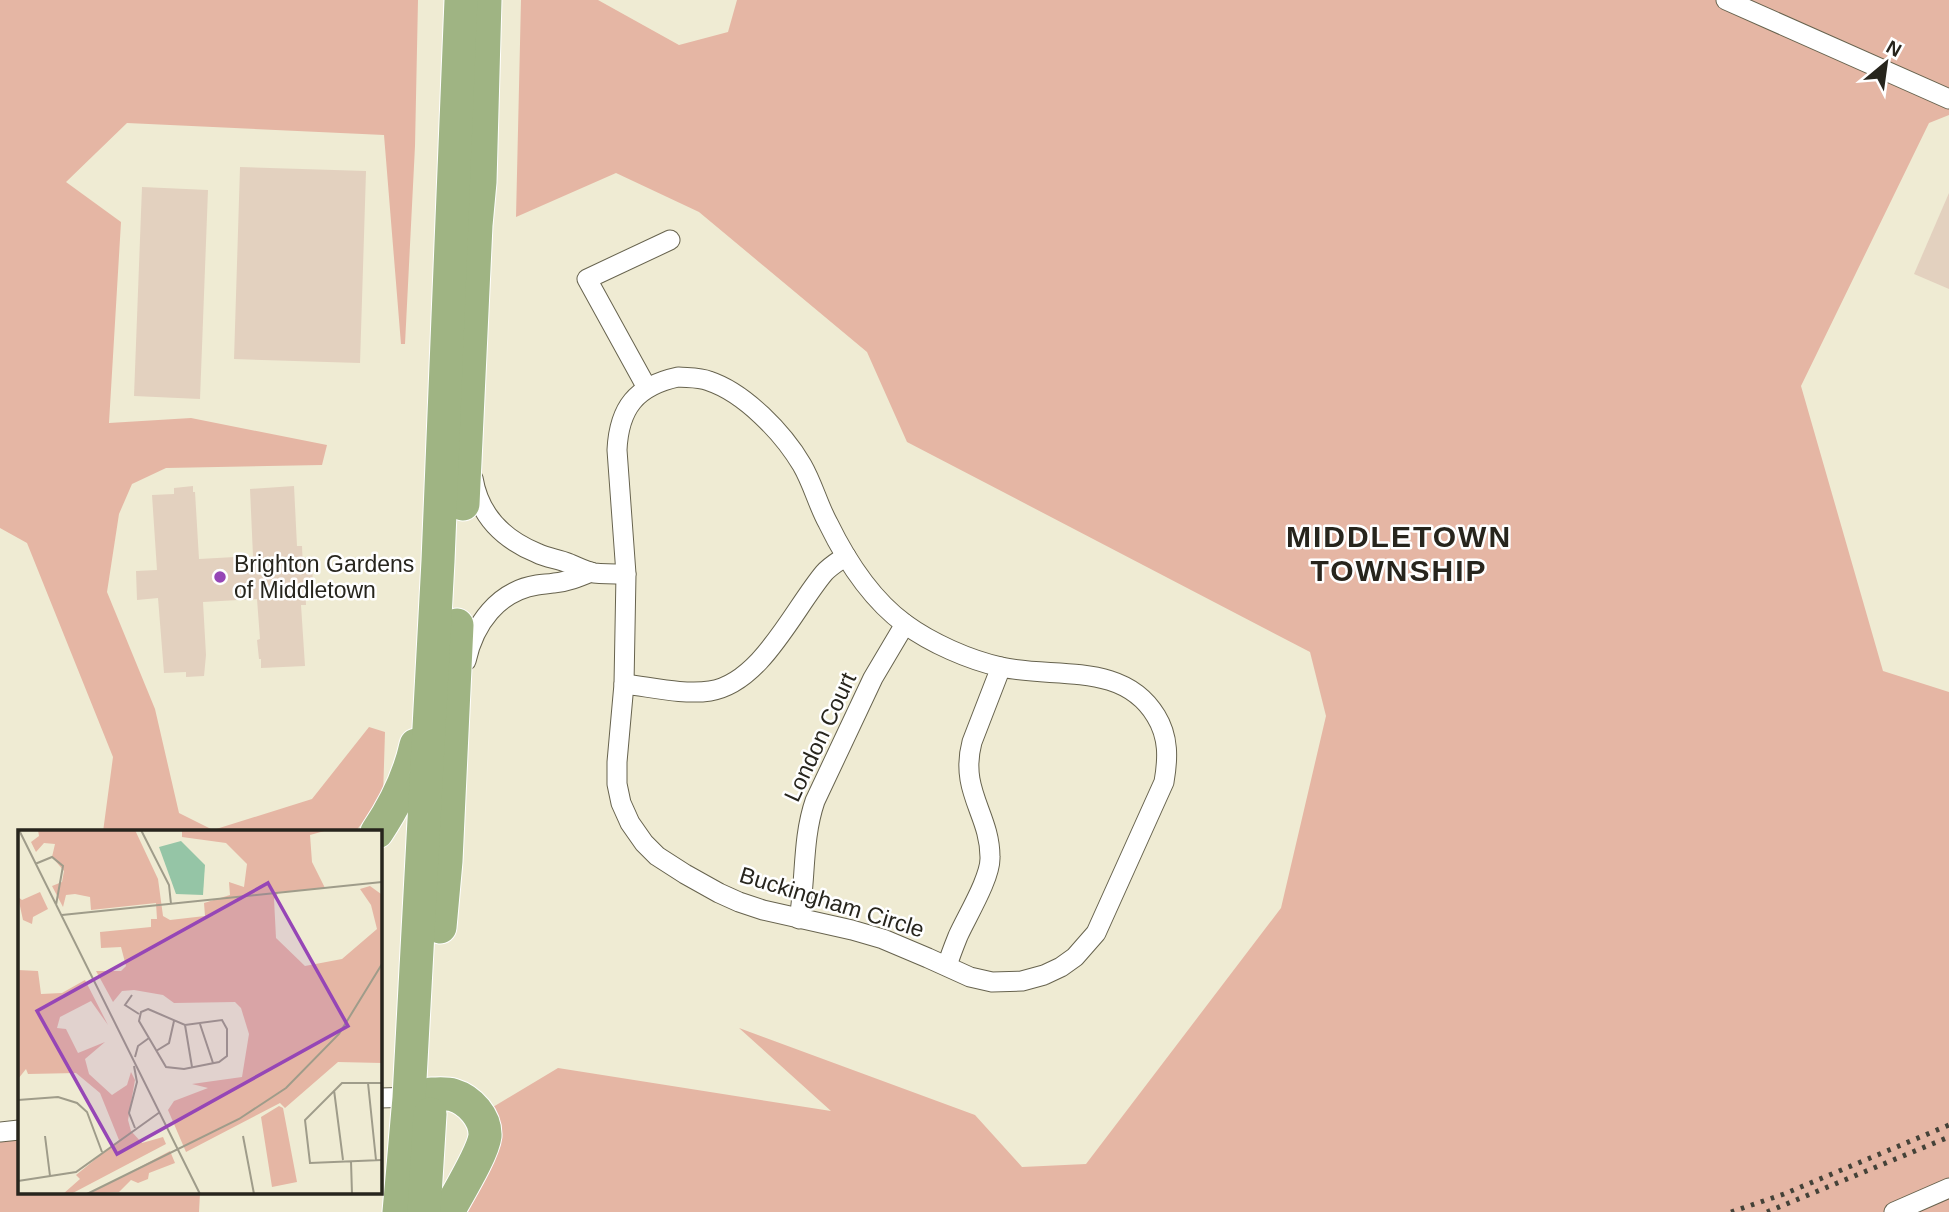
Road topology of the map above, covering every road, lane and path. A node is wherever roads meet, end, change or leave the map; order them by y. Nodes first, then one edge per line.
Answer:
1 (461, 0) edge
2 (485, 0) edge
3 (1726, 0) edge
4 (1949, 99) edge
5 (670, 240) dead end
6 (647, 388) junction
7 (467, 428) junction
8 (846, 556) junction
9 (592, 572) junction
10 (626, 574) junction
11 (905, 624) junction
12 (1001, 667) junction
13 (624, 684) junction
14 (430, 688) junction
15 (452, 731) junction
16 (378, 830) edge
17 (799, 919) junction
18 (947, 966) junction
19 (407, 1096) edge
20 (18, 1130) edge
21 (0, 1132) edge
22 (1949, 1188) edge
23 (398, 1212) edge
24 (424, 1212) edge
25 (449, 1212) edge
26 (1894, 1212) edge

1 - 14 highway
2 - 7 highway
3 - 4 street
5 - 6 street
6 - 8 street, Buckingham Circle
6 - 10 street, Buckingham Circle
7 - 9 street
7 - 15 highway
8 - 11 street, Buckingham Circle
8 - 13 street
9 - 10 street
9 - 15 street
10 - 13 street, Buckingham Circle
11 - 12 street, Buckingham Circle
11 - 17 street, London Court
12 - 18 street
12 - 18 street, Buckingham Circle
13 - 17 street, Buckingham Circle
14 - 16 highway
14 - 19 highway
15 - 19 highway
17 - 18 street, Buckingham Circle
19 - 23 highway
19 - 24 highway
19 - 25 highway
20 - 21 street
22 - 26 street

